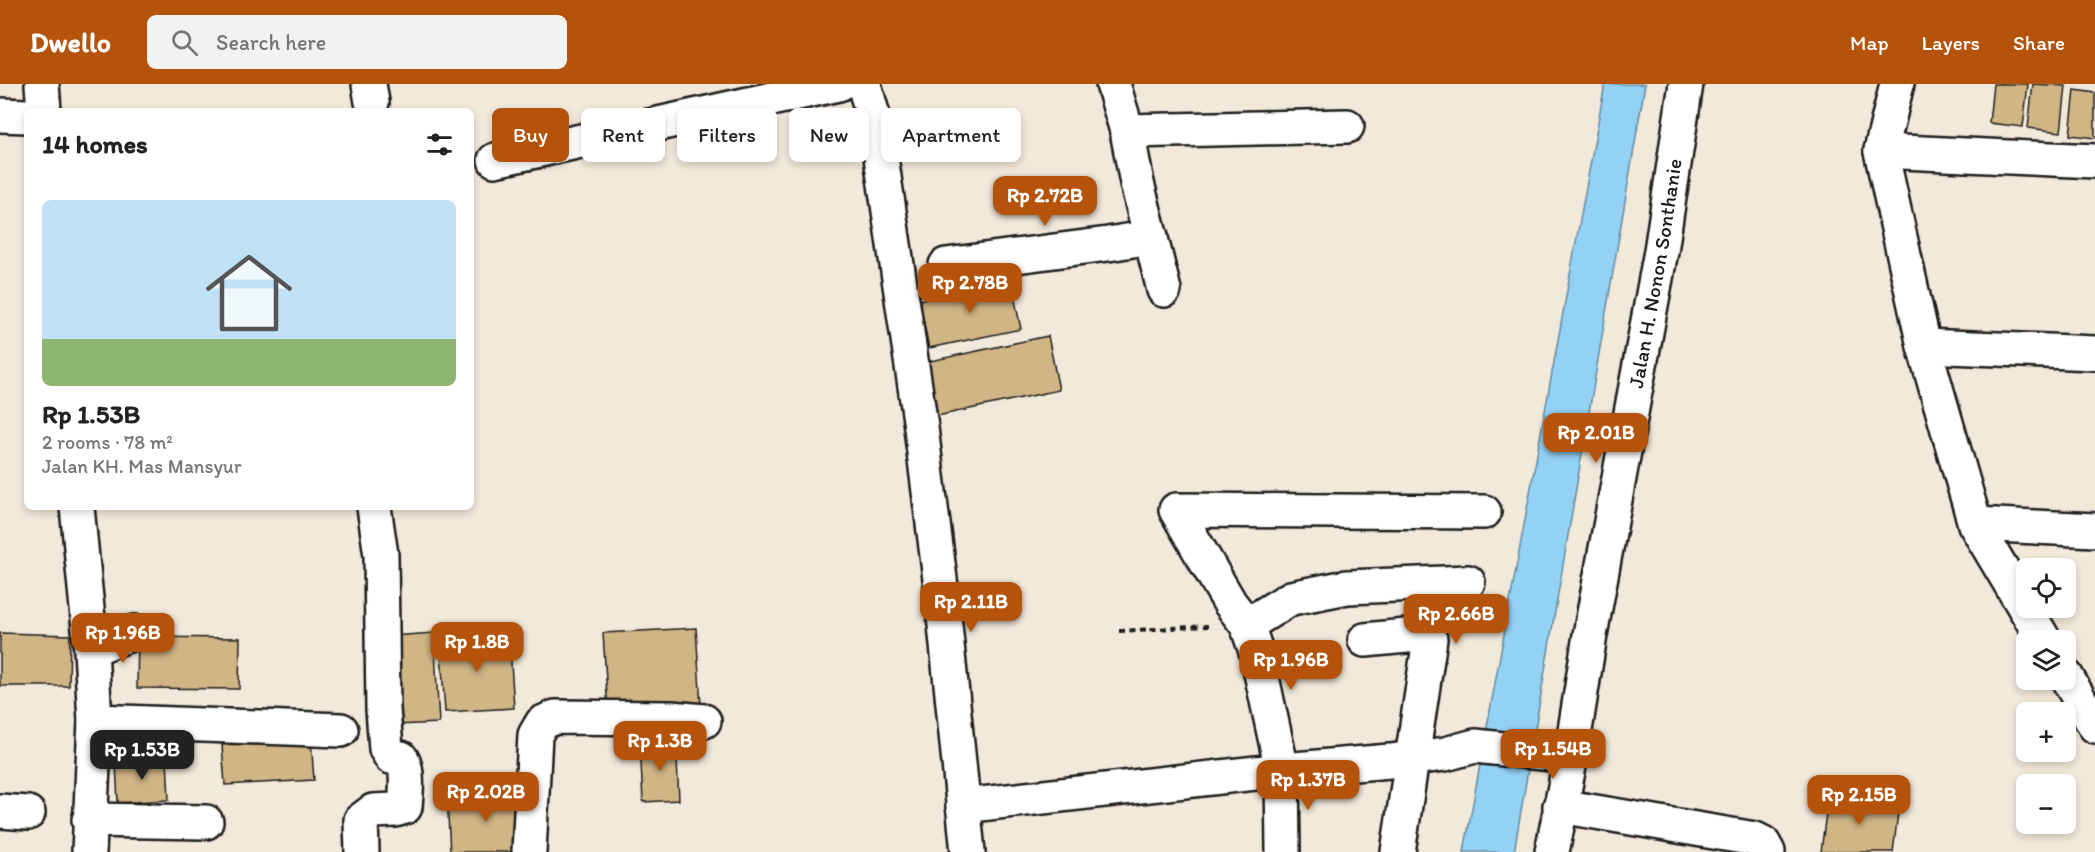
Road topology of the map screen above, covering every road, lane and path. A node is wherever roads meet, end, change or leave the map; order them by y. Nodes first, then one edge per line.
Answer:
1 (42, 84) edge
2 (839, 84) edge
3 (864, 84) edge
4 (1113, 84) edge
5 (1686, 84) edge
6 (1897, 84) edge
7 (44, 108) edge
8 (0, 115) edge
9 (24, 116) edge
10 (1347, 126) dead end
11 (1127, 130) junction
12 (569, 144) edge
13 (1881, 151) junction
14 (2095, 161) edge
15 (1151, 237) junction
16 (946, 265) dead end
17 (1164, 290) dead end
18 (1924, 346) junction
19 (2095, 353) edge
20 (77, 510) edge
21 (374, 510) edge
22 (1484, 512) dead end
23 (1975, 524) junction
24 (2095, 530) edge
25 (1468, 582) dead end
26 (1248, 625) junction
27 (2038, 630) edge
28 (1119, 631) dead end
29 (135, 632) dead end
30 (1365, 640) dead end
31 (91, 649) junction
32 (2075, 690) edge
33 (95, 721) junction
34 (704, 721) dead end
35 (2094, 721) edge
36 (341, 730) dead end
37 (1571, 756) junction
38 (1414, 758) junction
39 (1282, 770) junction
40 (963, 806) junction
41 (1560, 806) junction
42 (206, 822) dead end
43 (89, 836) edge
44 (362, 852) edge
45 (529, 852) edge
46 (968, 852) edge
47 (1283, 852) edge
48 (1398, 852) edge
49 (1552, 852) edge
50 (1768, 852) edge

1 - 7 street
2 - 12 street
3 - 40 street
4 - 11 street
5 - 37 street, Jalan H. Nonon Sonthanie
6 - 13 street
8 - 9 street
10 - 11 street
11 - 15 street
13 - 14 street
13 - 18 street
15 - 16 street
15 - 17 street
18 - 19 street
18 - 23 street
20 - 31 street
21 - 44 street
22 - 26 street
23 - 24 street
23 - 27 street
25 - 26 street
26 - 28 path
26 - 39 street
29 - 31 street
30 - 38 street
31 - 33 street
32 - 35 street
33 - 36 street
33 - 43 street
34 - 45 street
37 - 38 street
37 - 41 street, Jalan H. Nonon Sonthanie
38 - 39 street
38 - 48 street
39 - 40 street
39 - 47 street
40 - 46 street
41 - 49 street, Jalan H. Nonon Sonthanie
41 - 50 street
42 - 43 street

